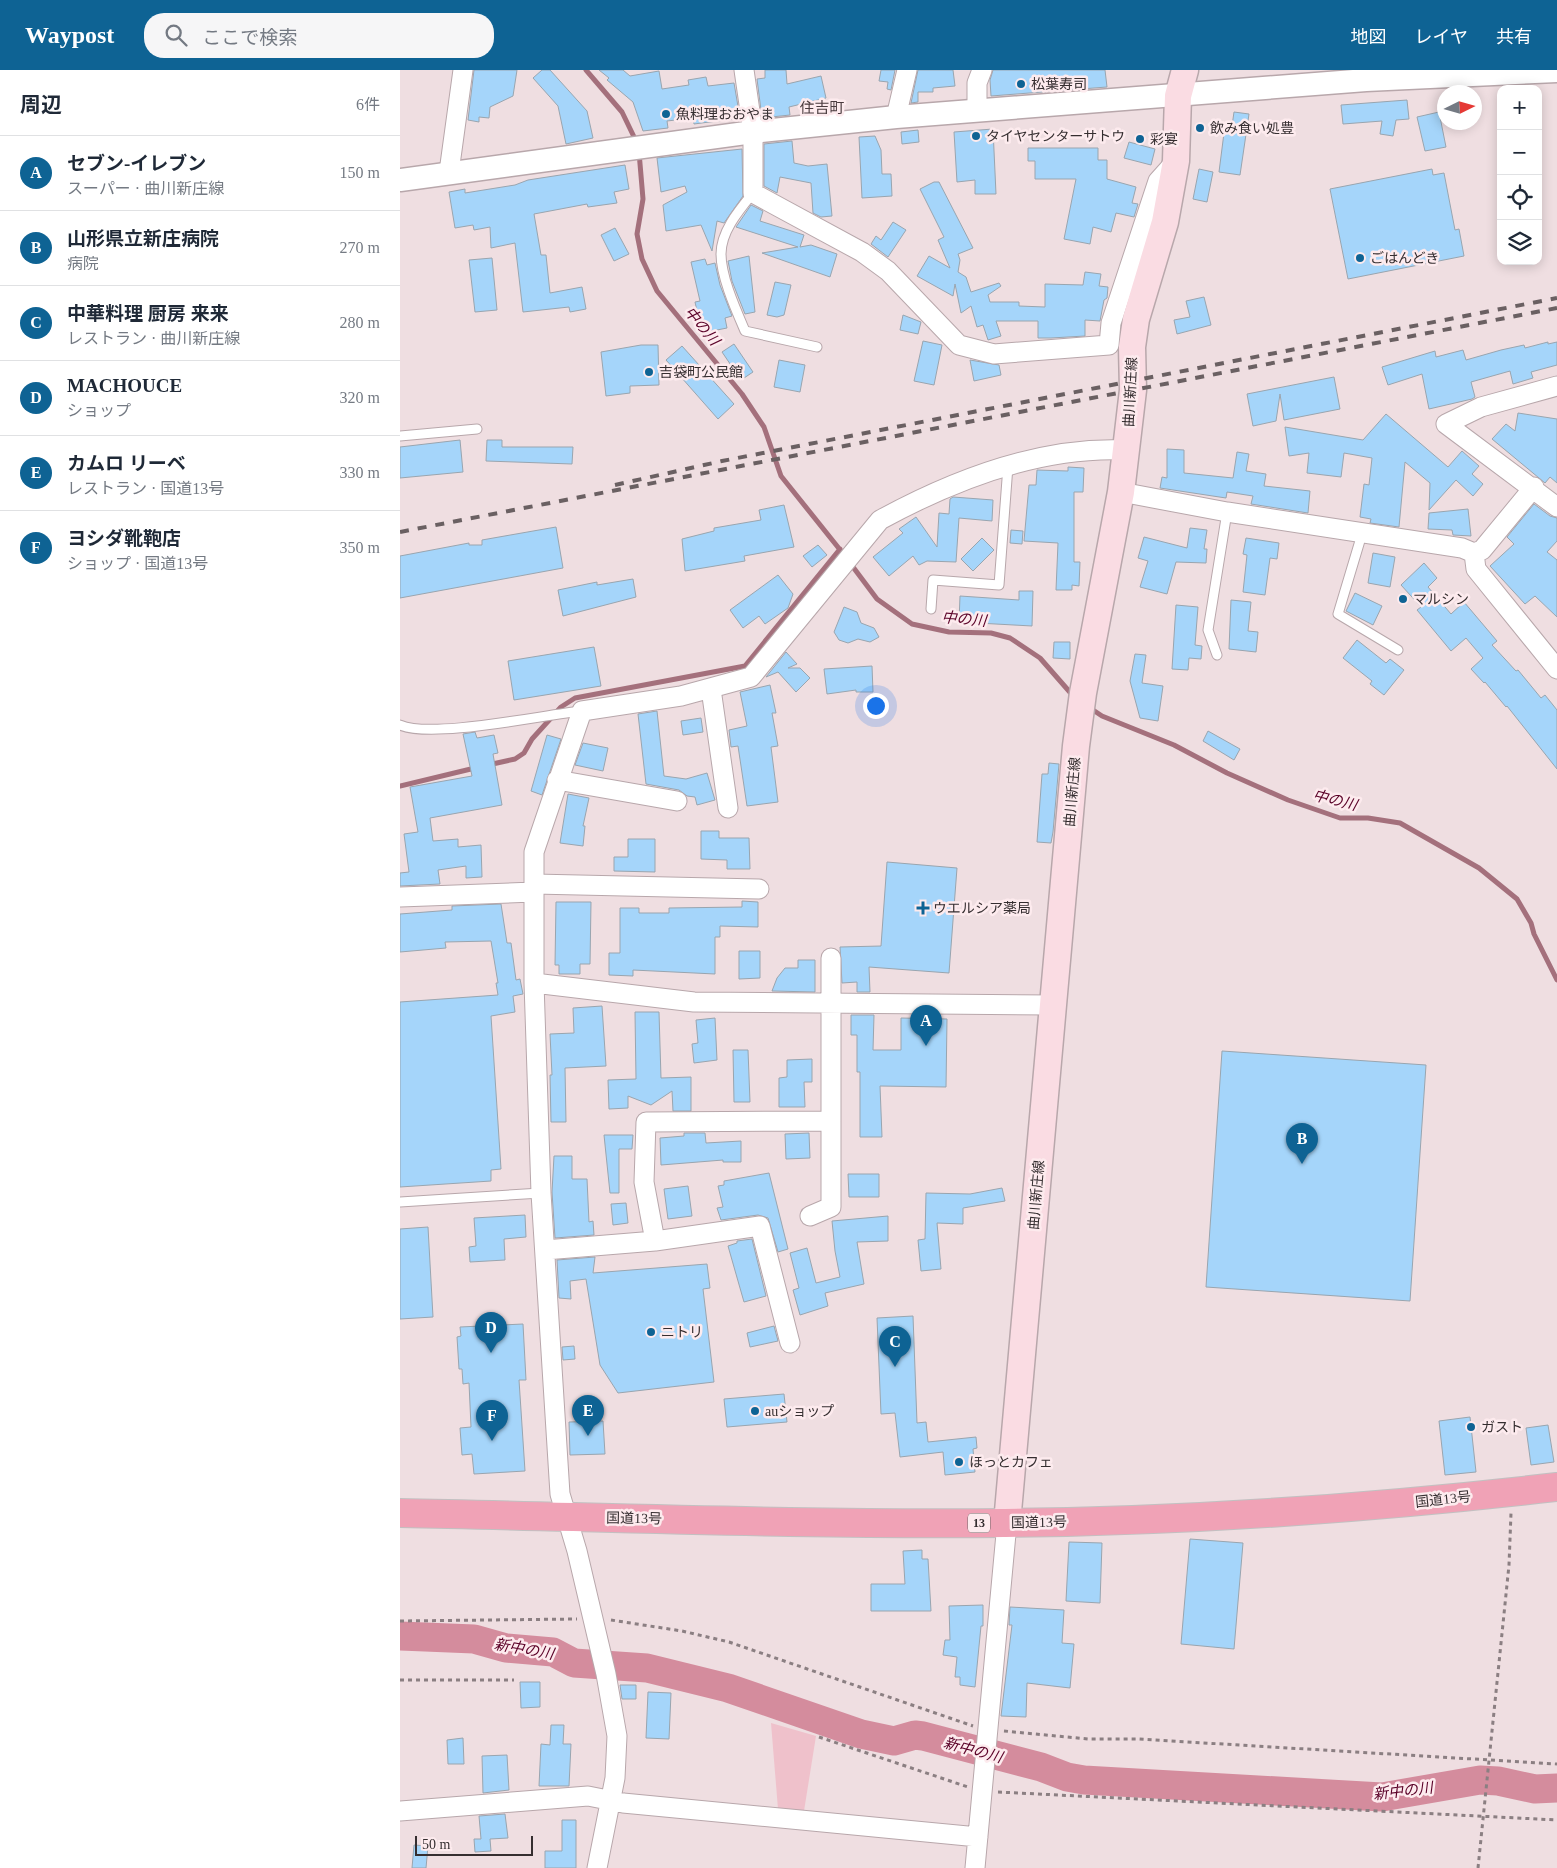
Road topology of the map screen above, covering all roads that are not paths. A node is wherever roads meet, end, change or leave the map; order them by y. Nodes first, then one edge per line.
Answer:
1 (463, 70) edge
2 (744, 70) edge
3 (907, 70) edge
4 (982, 70) edge
5 (1185, 70) edge
6 (1557, 71) edge
7 (1178, 96) junction
8 (977, 110) junction
9 (896, 117) junction
10 (753, 132) junction
11 (1176, 161) junction
12 (449, 172) junction
13 (400, 180) edge
14 (753, 193) junction
15 (817, 347) dead end
16 (1557, 386) edge
17 (477, 429) dead end
18 (400, 436) edge
19 (1126, 450) junction
20 (1008, 466) junction
21 (1534, 487) junction
22 (1121, 492) junction
23 (1557, 507) edge
24 (1227, 512) junction
25 (1362, 534) junction
26 (1474, 553) junction
27 (931, 610) dead end
28 (1398, 650) dead end
29 (1217, 655) dead end
30 (1557, 669) edge
31 (711, 689) junction
32 (582, 711) junction
33 (400, 725) edge
34 (557, 780) junction
35 (677, 801) dead end
36 (728, 808) dead end
37 (534, 888) junction
38 (759, 889) dead end
39 (400, 897) edge
40 (831, 958) dead end
41 (534, 983) junction
42 (831, 1003) junction
43 (1053, 1006) junction
44 (831, 1121) junction
45 (540, 1193) junction
46 (400, 1202) edge
47 (810, 1216) dead end
48 (655, 1241) junction
49 (545, 1250) junction
50 (790, 1343) dead end
51 (1557, 1487) edge
52 (400, 1513) edge
53 (566, 1517) junction
54 (1007, 1522) junction
55 (611, 1799) junction
56 (400, 1811) edge
57 (978, 1837) junction
58 (598, 1868) edge
59 (975, 1868) edge

1 - 12 street
2 - 10 street
3 - 9 street
4 - 8 street
5 - 7 main road, 曲川新庄線
6 - 7 street
7 - 8 street
7 - 11 main road, 曲川新庄線
8 - 9 street
9 - 10 street
10 - 12 street
10 - 14 street
11 - 14 street
11 - 19 main road, 曲川新庄線
12 - 13 street
14 - 15 lane
16 - 21 street
17 - 18 lane
19 - 20 street
19 - 22 main road, 曲川新庄線
20 - 27 lane
20 - 31 street
21 - 23 street
21 - 26 street
22 - 24 street
22 - 43 main road, 曲川新庄線
24 - 25 street
24 - 29 lane
25 - 26 street
25 - 28 lane
26 - 30 street
31 - 32 street
31 - 36 street
32 - 33 lane
32 - 34 street
34 - 35 street
34 - 37 street
37 - 38 street
37 - 39 street
37 - 41 street
40 - 42 street
41 - 42 street
41 - 45 street
42 - 43 street
42 - 44 street
43 - 54 main road, 曲川新庄線
44 - 47 street
44 - 48 street
45 - 46 lane
45 - 49 street
48 - 49 street
48 - 50 street
49 - 53 street
51 - 54 highway, 国道13号 / 13
52 - 53 highway, 国道13号 / 13
53 - 54 highway, 国道13号 / 13
53 - 55 street
54 - 57 street
55 - 56 street
55 - 57 street
55 - 58 street
57 - 59 street

